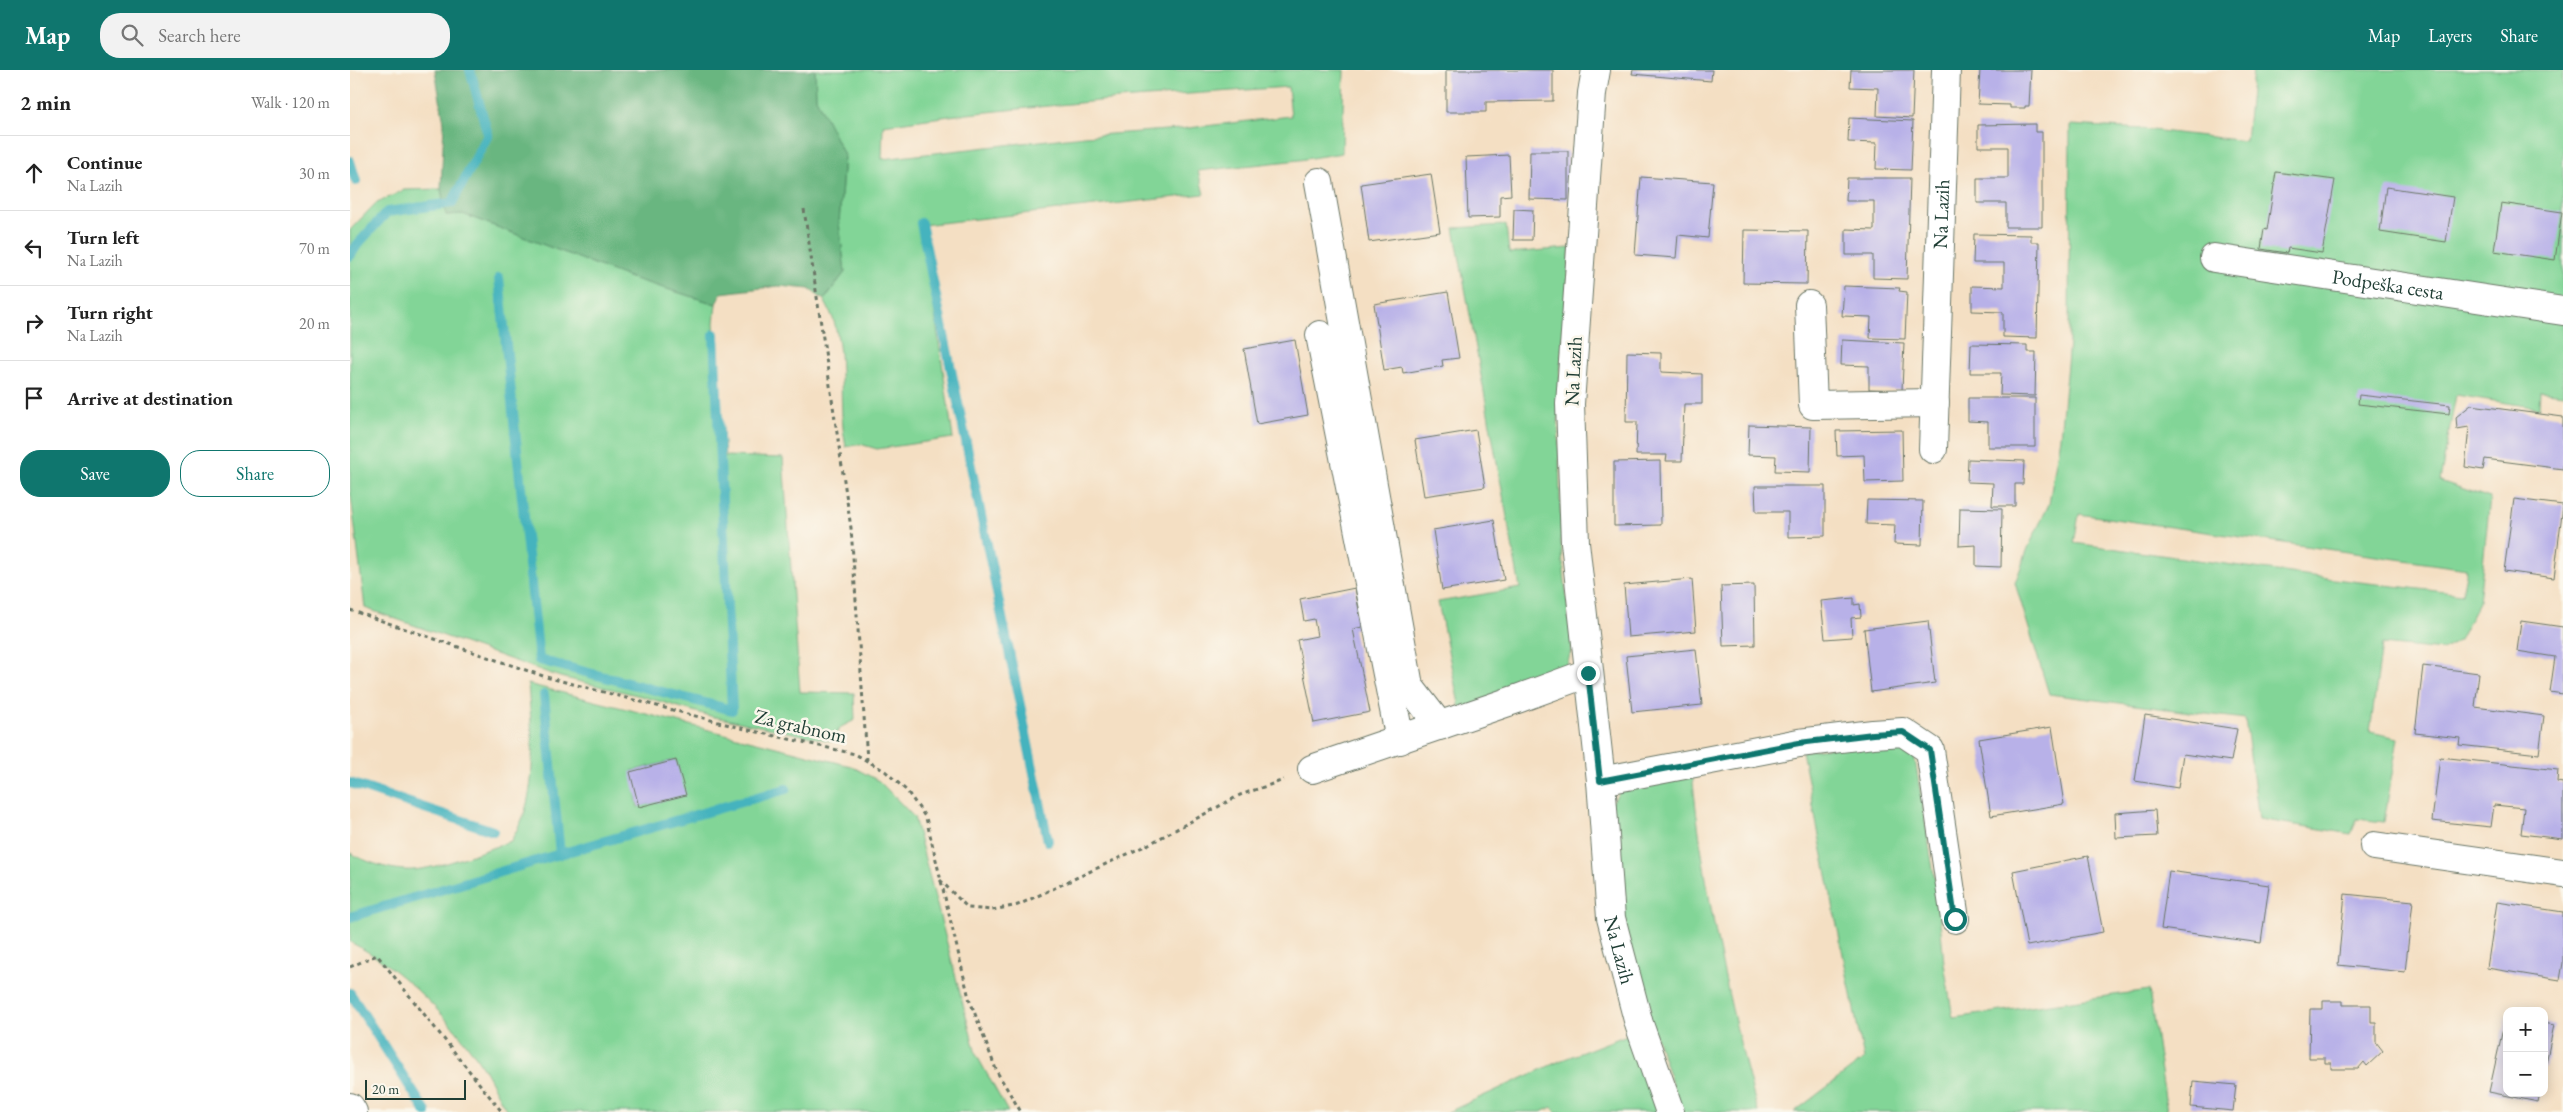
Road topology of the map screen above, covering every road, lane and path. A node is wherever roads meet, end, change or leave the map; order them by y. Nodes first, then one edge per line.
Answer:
1 (1596, 70) edge
2 (1946, 70) edge
3 (1319, 182) dead end
4 (804, 209) dead end
5 (2214, 258) dead end
6 (1809, 305) dead end
7 (2563, 311) edge
8 (1320, 335) dead end
9 (1935, 403) junction
10 (1933, 449) dead end
11 (350, 610) edge
12 (1588, 673) junction
13 (1440, 726) junction
14 (1400, 740) junction
15 (868, 761) junction
16 (1312, 769) joint
17 (1600, 781) junction
18 (2374, 846) dead end
19 (2563, 873) edge
20 (940, 880) junction
21 (1955, 919) dead end
22 (350, 967) edge
23 (350, 1107) edge
24 (353, 1112) edge
25 (502, 1112) edge
26 (1021, 1112) edge
27 (1670, 1112) edge

1 - 12 street, Na Lazih
2 - 9 street, Na Lazih
3 - 13 street
4 - 15 path
5 - 7 street, Podpeška cesta
6 - 9 street
8 - 14 street
9 - 10 street, Na Lazih
11 - 15 path, Za grabnom
12 - 13 street
12 - 17 street, Na Lazih
13 - 14 street
14 - 16 street
15 - 20 path, Za grabnom
16 - 20 path
17 - 21 street
17 - 27 street, Na Lazih
18 - 19 street
20 - 26 path, Za grabnom
22 - 25 path
23 - 24 street

